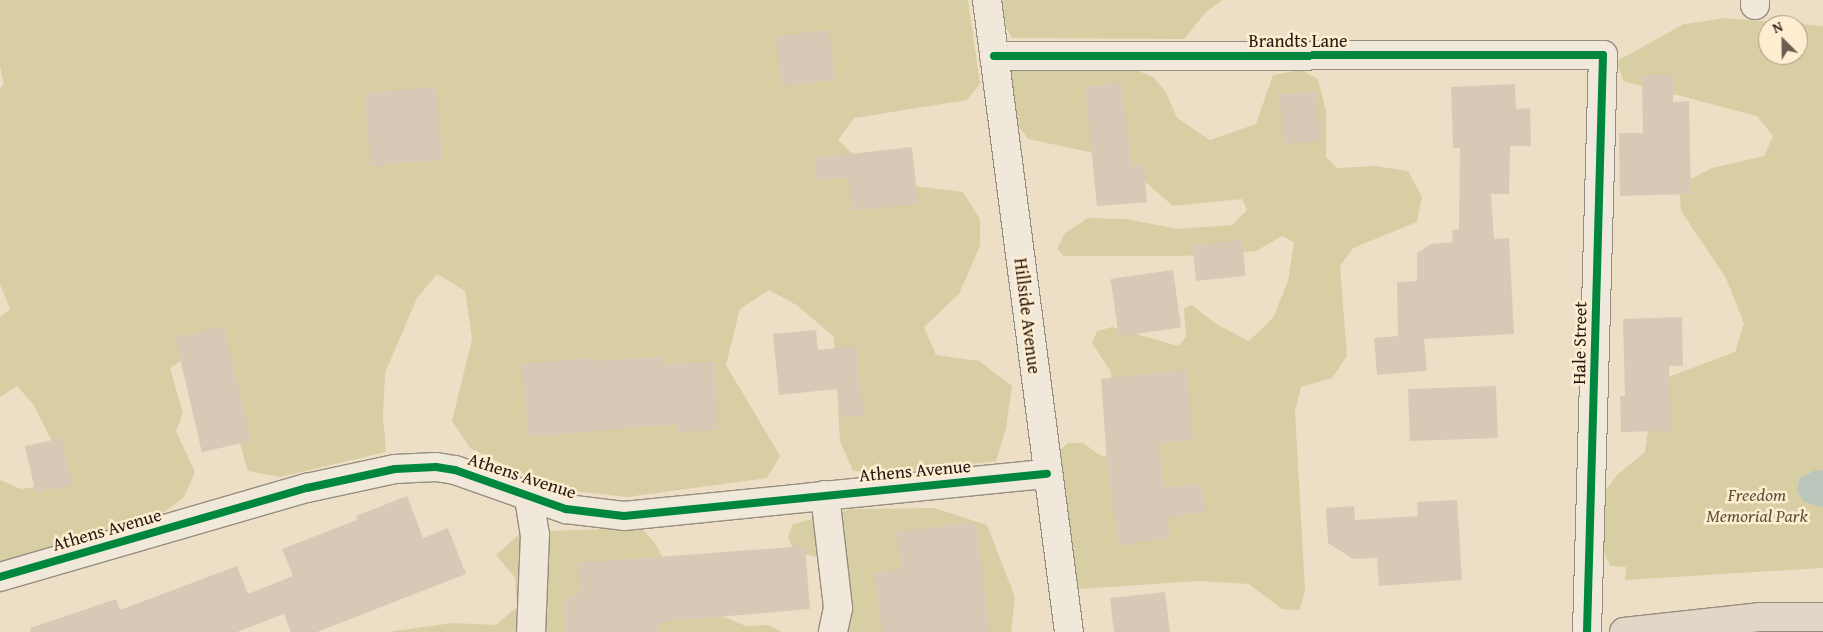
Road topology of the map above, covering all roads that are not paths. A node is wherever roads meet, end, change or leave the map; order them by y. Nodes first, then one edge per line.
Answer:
1 (987, 0) edge
2 (1603, 55) joint
3 (994, 56) junction
4 (1047, 474) junction
5 (825, 495) junction
6 (529, 498) junction
7 (0, 577) edge
8 (1823, 617) edge
9 (531, 632) edge
10 (833, 632) edge
11 (1069, 632) edge
12 (1587, 632) edge
13 (1624, 632) edge

1 - 3 street, Hillside Avenue
2 - 3 street, Brandts Lane
2 - 12 street, Hale Street
3 - 4 street, Hillside Avenue
4 - 5 street, Athens Avenue
4 - 11 street, Hillside Avenue
5 - 6 street, Athens Avenue
5 - 10 street
6 - 7 street, Athens Avenue
6 - 9 street
8 - 13 main road

